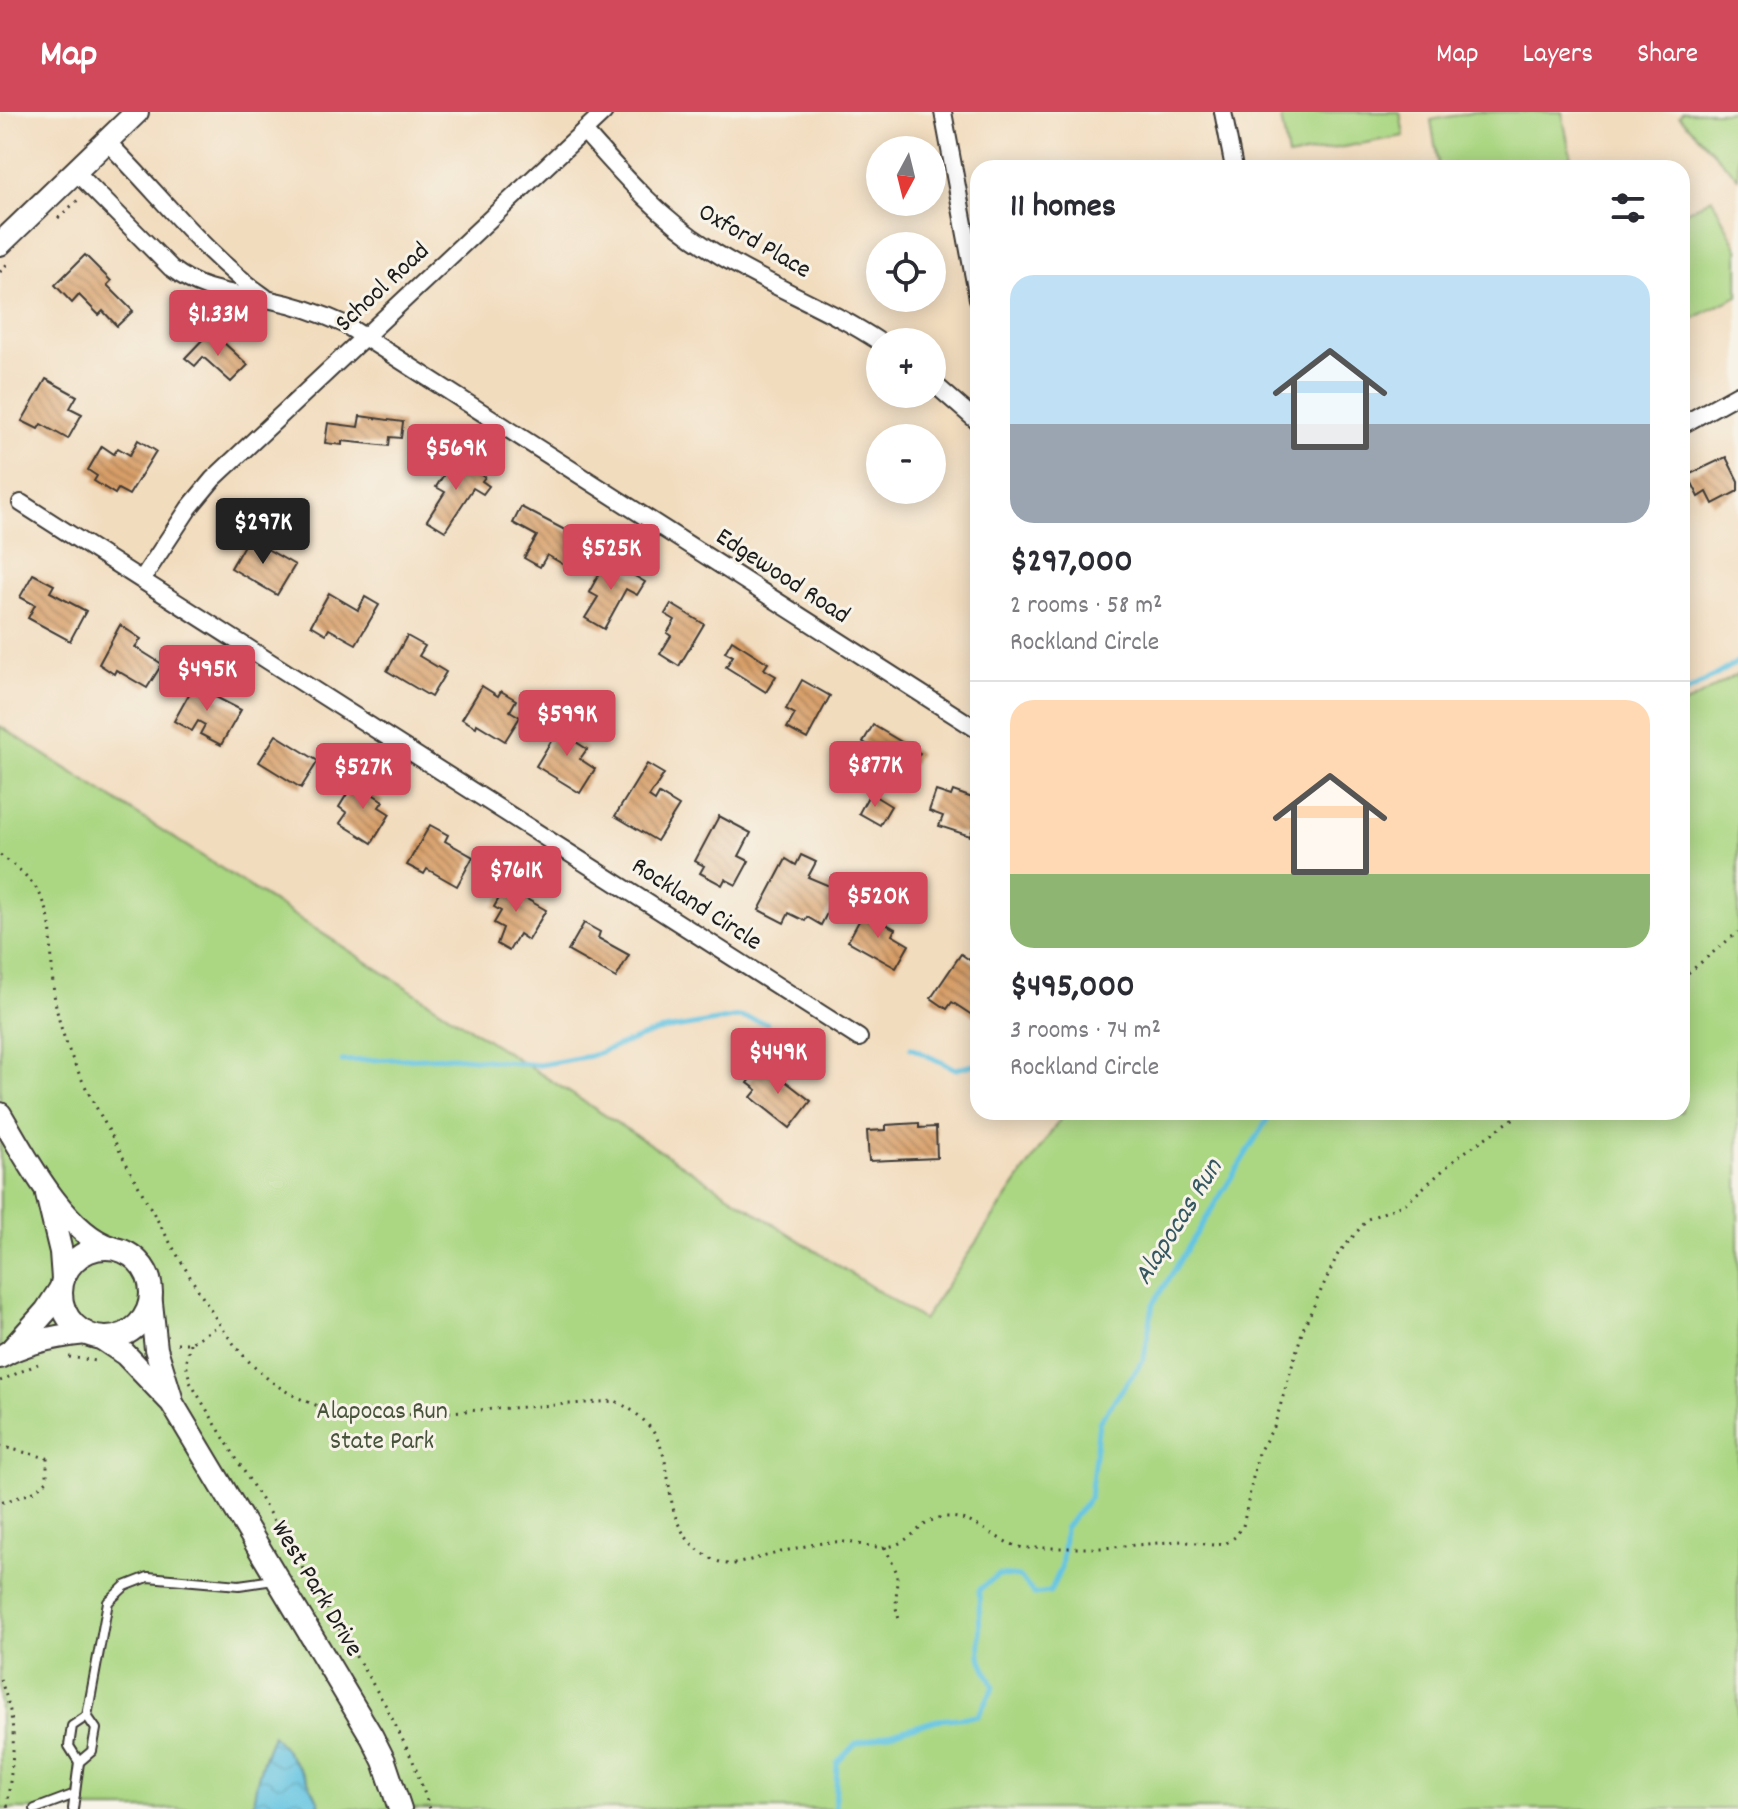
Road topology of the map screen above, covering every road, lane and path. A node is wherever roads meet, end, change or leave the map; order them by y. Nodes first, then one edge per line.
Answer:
1 (137, 112) edge
2 (604, 112) edge
3 (943, 112) edge
4 (1223, 112) edge
5 (584, 131) junction
6 (106, 141) junction
7 (1232, 160) edge
8 (75, 171) junction
9 (92, 187) junction
10 (49, 226) dead end
11 (8, 249) edge
12 (970, 256) edge
13 (0, 272) edge
14 (269, 300) junction
15 (866, 334) edge
16 (364, 338) junction
17 (946, 394) edge
18 (1738, 394) edge
19 (970, 415) edge
20 (1690, 421) edge
21 (21, 503) dead end
22 (142, 579) junction
23 (970, 725) edge
24 (0, 855) edge
25 (1738, 932) edge
26 (1690, 971) edge
27 (859, 1038) dead end
28 (0, 1114) edge
29 (1511, 1120) edge
30 (46, 1189) junction
31 (115, 1249) junction
32 (62, 1284) junction
33 (151, 1296) junction
34 (93, 1335) junction
35 (190, 1343) dead end
36 (6, 1353) edge
37 (172, 1403) junction
38 (0, 1446) edge
39 (0, 1503) edge
40 (885, 1547) junction
41 (278, 1579) junction
42 (900, 1623) dead end
43 (0, 1679) edge
44 (87, 1716) junction
45 (79, 1762) junction
46 (75, 1794) junction
47 (7, 1809) edge
48 (35, 1809) edge
49 (73, 1809) edge
50 (400, 1809) edge
51 (430, 1809) edge

1 - 6 street
2 - 5 street, School Road
3 - 12 street
4 - 7 street
5 - 15 street, Oxford Place
5 - 16 street, School Road
6 - 8 street
6 - 14 street, Edgewood Road
8 - 9 street, Edgewood Road
8 - 11 street
9 - 10 path
9 - 14 street, Edgewood Road
11 - 13 path
14 - 16 street, Edgewood Road
16 - 22 street, School Road
16 - 23 street, Edgewood Road
17 - 19 street
18 - 20 street
21 - 22 street, Rockland Circle
22 - 27 street, Rockland Circle
24 - 40 path
25 - 26 path
28 - 30 street
29 - 40 path
30 - 31 street
30 - 32 street
31 - 32 street
31 - 33 street
32 - 34 street
32 - 36 street
33 - 34 street
33 - 37 street, West Park Drive
34 - 36 street
34 - 37 street, West Park Drive
35 - 51 path
37 - 41 street, West Park Drive
38 - 39 path
40 - 42 path
41 - 44 lane
41 - 50 street, West Park Drive
43 - 47 path
44 - 45 lane
44 - 45 lane
45 - 46 lane
46 - 48 lane
46 - 49 lane

